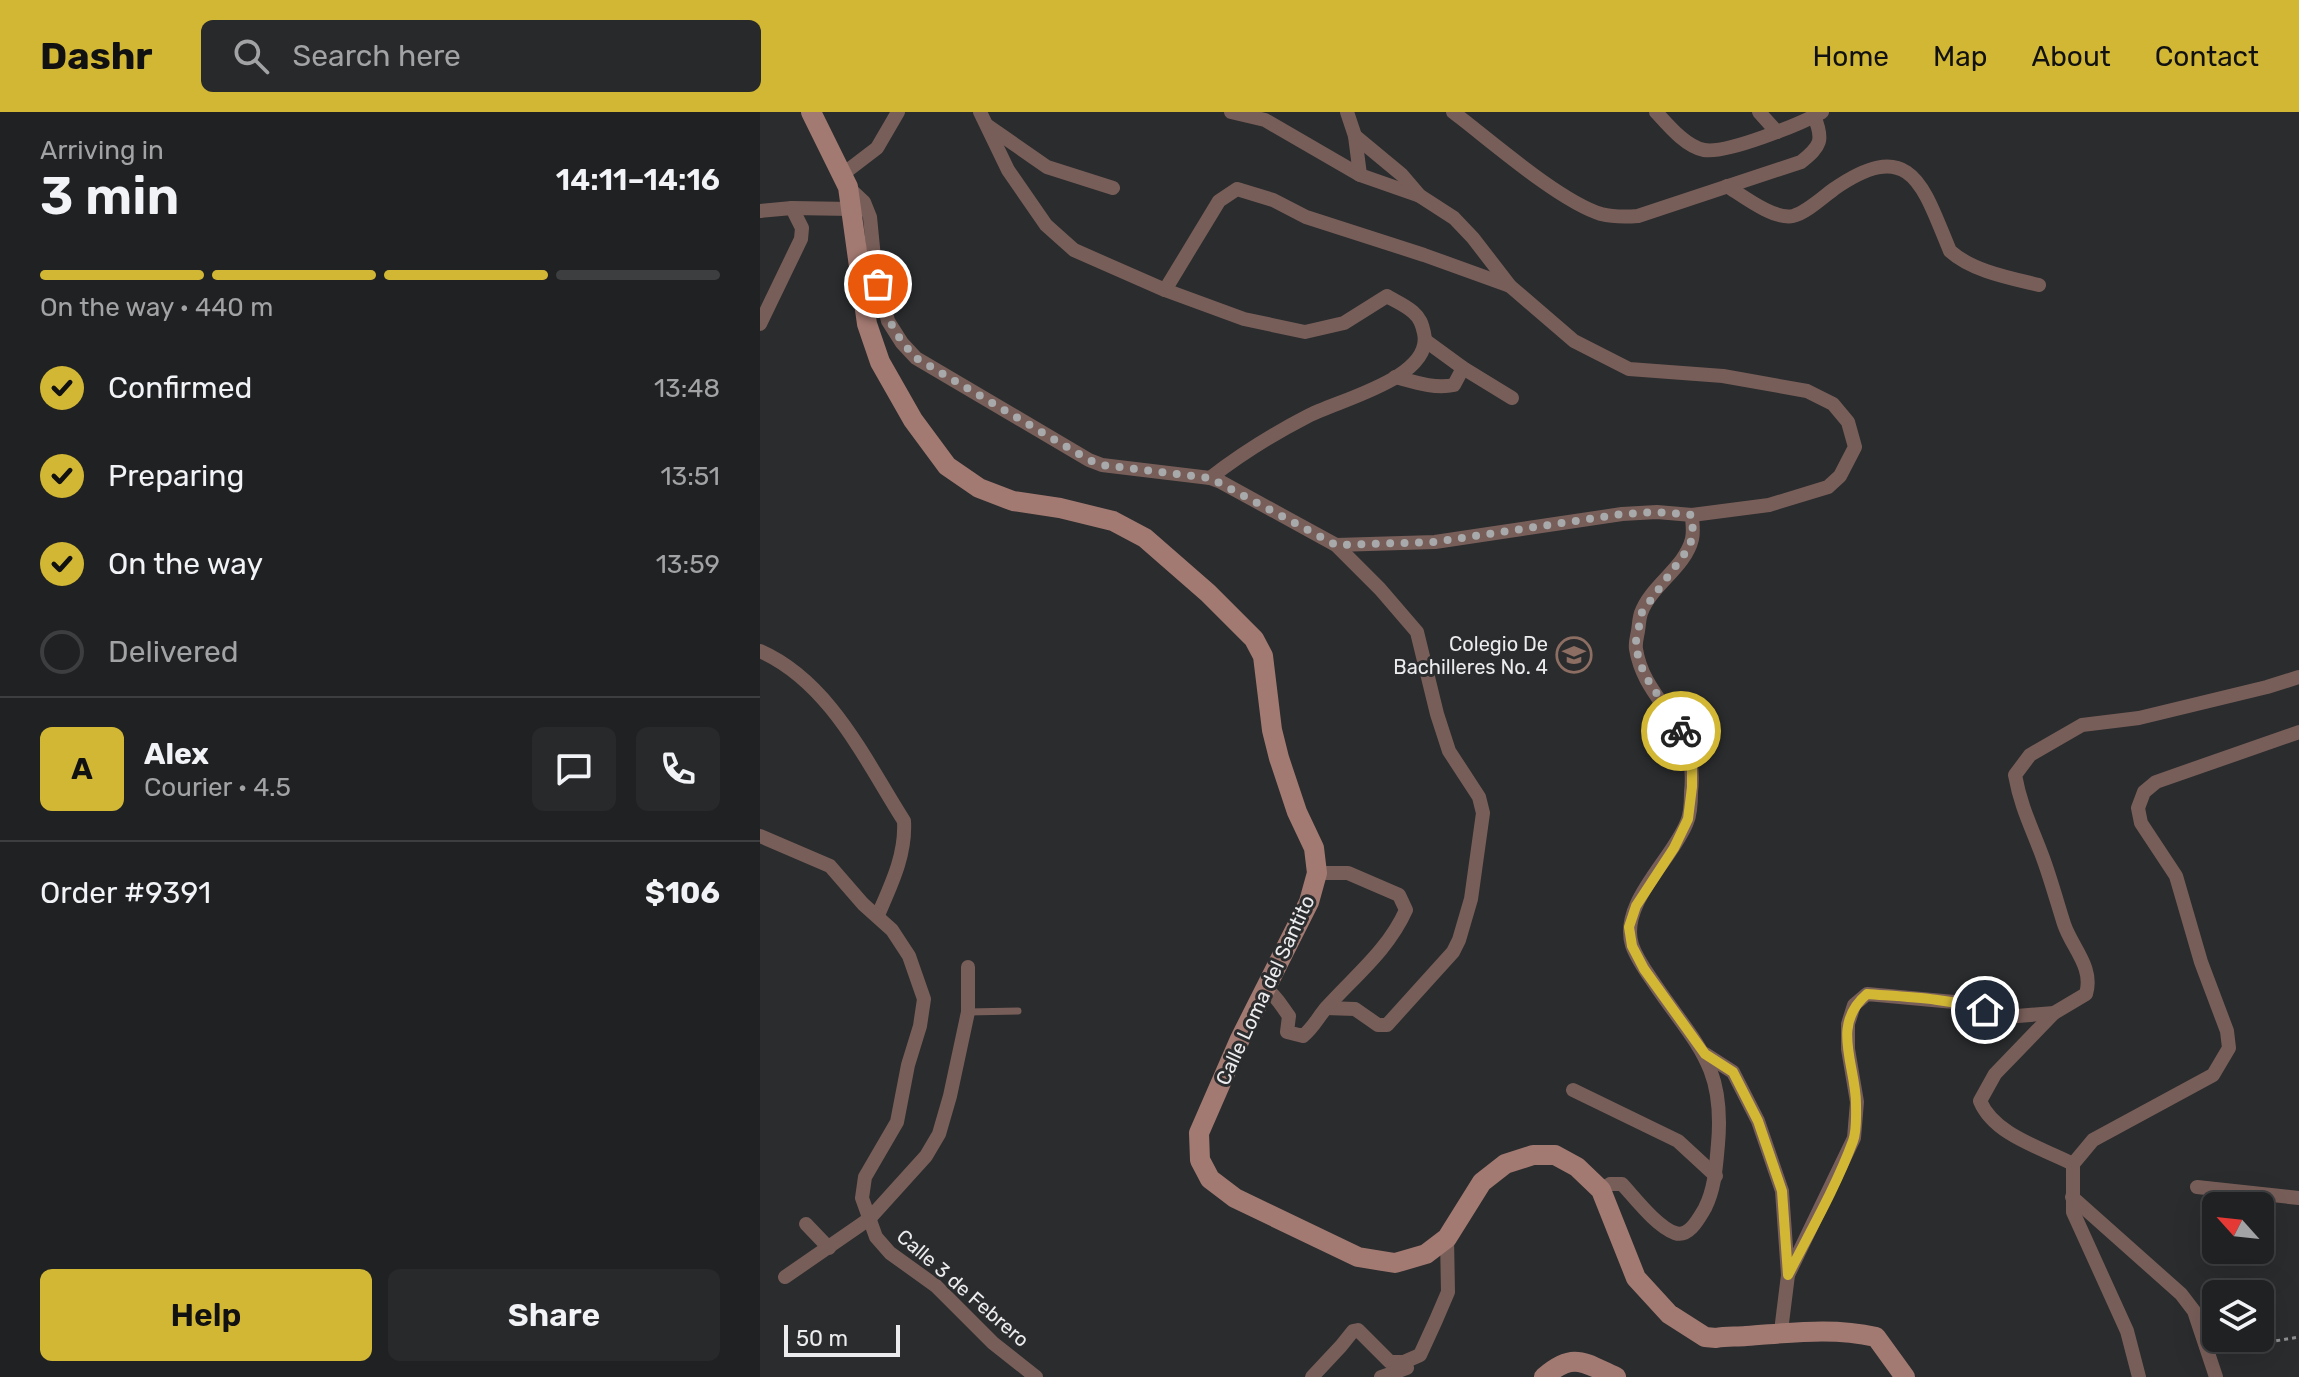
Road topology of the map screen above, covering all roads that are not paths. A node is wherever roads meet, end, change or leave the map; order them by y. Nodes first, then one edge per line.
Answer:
1 (811, 112) edge
2 (898, 112) edge
3 (980, 112) edge
4 (1231, 112) edge
5 (1347, 112) edge
6 (1453, 112) edge
7 (1656, 112) edge
8 (1759, 112) edge
9 (1818, 114) edge
10 (988, 126) junction
11 (1777, 132) junction
12 (1355, 136) junction
13 (1360, 175) junction
14 (846, 181) junction
15 (1727, 186) junction
16 (1113, 188) dead end
17 (1420, 196) junction
18 (792, 208) junction
19 (852, 209) junction
20 (760, 211) edge
21 (2039, 285) dead end
22 (1510, 286) junction
23 (1165, 290) junction
24 (760, 324) edge
25 (1426, 341) junction
26 (1463, 368) junction
27 (1395, 377) junction
28 (1512, 398) dead end
29 (1210, 478) junction
30 (1692, 515) junction
31 (1336, 545) junction
32 (760, 651) edge
33 (2299, 677) edge
34 (2299, 732) edge
35 (760, 836) edge
36 (1317, 873) junction
37 (878, 915) junction
38 (968, 967) dead end
39 (1266, 989) junction
40 (1326, 1008) junction
41 (1018, 1011) dead end
42 (968, 1012) junction
43 (2054, 1013) junction
44 (1705, 1054) junction
45 (1573, 1090) dead end
46 (2073, 1164) junction
47 (1716, 1176) junction
48 (2197, 1187) dead end
49 (1601, 1190) junction
50 (2072, 1197) junction
51 (2299, 1198) edge
52 (869, 1219) junction
53 (806, 1224) dead end
54 (1447, 1238) junction
55 (829, 1248) junction
56 (1788, 1275) junction
57 (785, 1277) dead end
58 (1781, 1331) junction
59 (1404, 1362) junction
60 (1036, 1377) edge
61 (1312, 1377) edge
62 (1381, 1377) edge
63 (1544, 1377) edge
64 (1616, 1377) edge
65 (1905, 1377) edge
66 (2139, 1377) edge
67 (2216, 1377) edge

1 - 14 main road, Calle Loma del Santito
2 - 14 street
3 - 10 street
4 - 13 street
5 - 12 street
6 - 15 street
7 - 11 street
8 - 11 street
9 - 11 street
9 - 15 street
10 - 16 street
10 - 23 street
12 - 13 street
12 - 17 street
13 - 17 street
14 - 19 main road, Calle Loma del Santito
14 - 29 street
15 - 21 street
17 - 22 street
18 - 19 street
18 - 20 street
18 - 24 street
19 - 36 main road, Calle Loma del Santito
22 - 23 street
22 - 30 street
23 - 25 street
25 - 26 street
25 - 27 street
26 - 27 street
26 - 28 street
27 - 29 street
29 - 31 street
30 - 31 street
30 - 44 street
31 - 40 street
32 - 37 street
33 - 43 street
34 - 46 street
35 - 37 street, Calle 3 de Febrero
36 - 39 main road, Calle Loma del Santito
36 - 40 street
37 - 52 street, Calle 3 de Febrero
38 - 42 street
39 - 40 street
39 - 54 main road, Calle Loma del Santito
41 - 42 lane
42 - 52 street
43 - 46 street
43 - 56 street
44 - 47 street
44 - 56 street
45 - 47 street
46 - 50 street
47 - 49 street
48 - 51 street
49 - 54 main road, Calle Loma del Santito
49 - 58 main road, Calle Loma del Santito
50 - 66 street
50 - 67 street
52 - 55 street
52 - 60 street, Calle 3 de Febrero
53 - 55 street
54 - 59 street
55 - 57 street
56 - 58 street
58 - 65 main road, Calle Loma del Santito
59 - 61 street
59 - 62 street
63 - 64 main road

